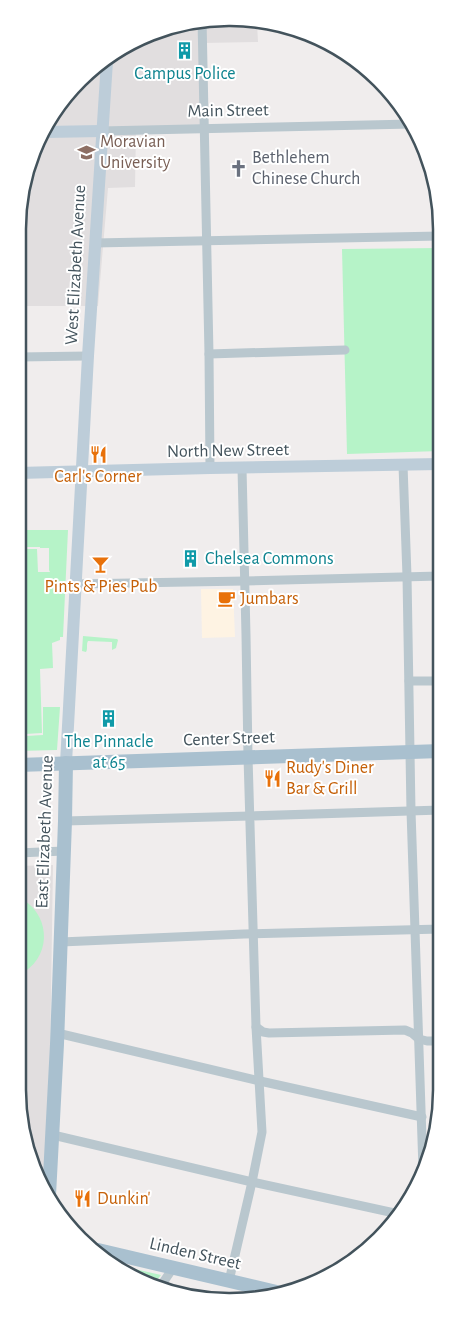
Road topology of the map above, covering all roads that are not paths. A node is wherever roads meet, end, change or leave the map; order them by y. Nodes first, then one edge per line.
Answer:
1 (202, 28) edge
2 (107, 68) edge
3 (403, 124) edge
4 (204, 129) junction
5 (102, 131) junction
6 (51, 132) edge
7 (433, 236) edge
8 (207, 241) junction
9 (95, 243) junction
10 (345, 350) dead end
11 (209, 354) junction
12 (88, 356) junction
13 (26, 357) edge
14 (433, 464) edge
15 (403, 465) junction
16 (210, 468) junction
17 (242, 468) junction
18 (81, 471) junction
19 (26, 473) edge
20 (407, 576) junction
21 (433, 576) edge
22 (245, 582) junction
23 (76, 584) junction
24 (433, 681) edge
25 (409, 682) junction
26 (433, 751) edge
27 (410, 752) junction
28 (248, 757) junction
29 (66, 763) junction
30 (26, 765) edge
31 (433, 810) edge
32 (412, 811) junction
33 (250, 816) junction
34 (65, 821) junction
35 (64, 851) junction
36 (26, 853) edge
37 (433, 929) edge
38 (416, 930) junction
39 (254, 934) junction
40 (60, 942) junction
41 (256, 1028) junction
42 (57, 1033) junction
43 (419, 1039) junction
44 (433, 1041) edge
45 (260, 1081) junction
46 (422, 1117) junction
47 (53, 1136) junction
48 (423, 1153) edge
49 (252, 1182) junction
50 (50, 1184) edge
51 (391, 1212) edge
52 (108, 1252) edge
53 (173, 1268) junction
54 (229, 1281) junction
55 (164, 1282) edge
56 (266, 1290) edge

1 - 4 street
2 - 5 main road, West Elizabeth Avenue
3 - 4 street, Main Street
4 - 5 street, Main Street
4 - 8 street
5 - 6 main road, Main Street
5 - 9 main road, West Elizabeth Avenue
7 - 8 street
8 - 9 street
8 - 11 street
9 - 12 main road, West Elizabeth Avenue
10 - 11 street
11 - 16 street
12 - 13 street
12 - 18 main road, West Elizabeth Avenue
14 - 15 main road, North New Street
15 - 17 main road, North New Street
15 - 20 street
16 - 17 main road, North New Street
16 - 18 main road, North New Street
17 - 22 street
18 - 19 main road, North New Street
18 - 23 main road, East Elizabeth Avenue
20 - 21 street
20 - 22 street
20 - 25 street
22 - 23 street
22 - 28 street
23 - 29 main road, East Elizabeth Avenue
24 - 25 street
25 - 27 street
26 - 27 main road, Center Street
27 - 28 main road, Center Street
27 - 32 street
28 - 29 main road, Center Street
28 - 33 street
29 - 30 main road, Center Street
29 - 34 main road, East Elizabeth Avenue
31 - 32 street
32 - 33 street
32 - 38 street
33 - 34 street
33 - 39 street
34 - 35 main road, East Elizabeth Avenue
35 - 36 street
35 - 40 main road, East Elizabeth Avenue
37 - 38 street
38 - 39 street
38 - 43 street
39 - 40 street
39 - 41 street
40 - 42 main road, East Elizabeth Avenue
41 - 43 street
41 - 45 street
42 - 45 street
42 - 47 main road, East Elizabeth Avenue
43 - 44 street
43 - 46 street
45 - 46 street
45 - 49 street
46 - 48 street
47 - 49 street
47 - 50 main road, East Elizabeth Avenue
49 - 51 street
49 - 54 street
52 - 53 main road, Linden Street
53 - 54 main road, Linden Street
53 - 55 street
54 - 56 main road, Linden Street

